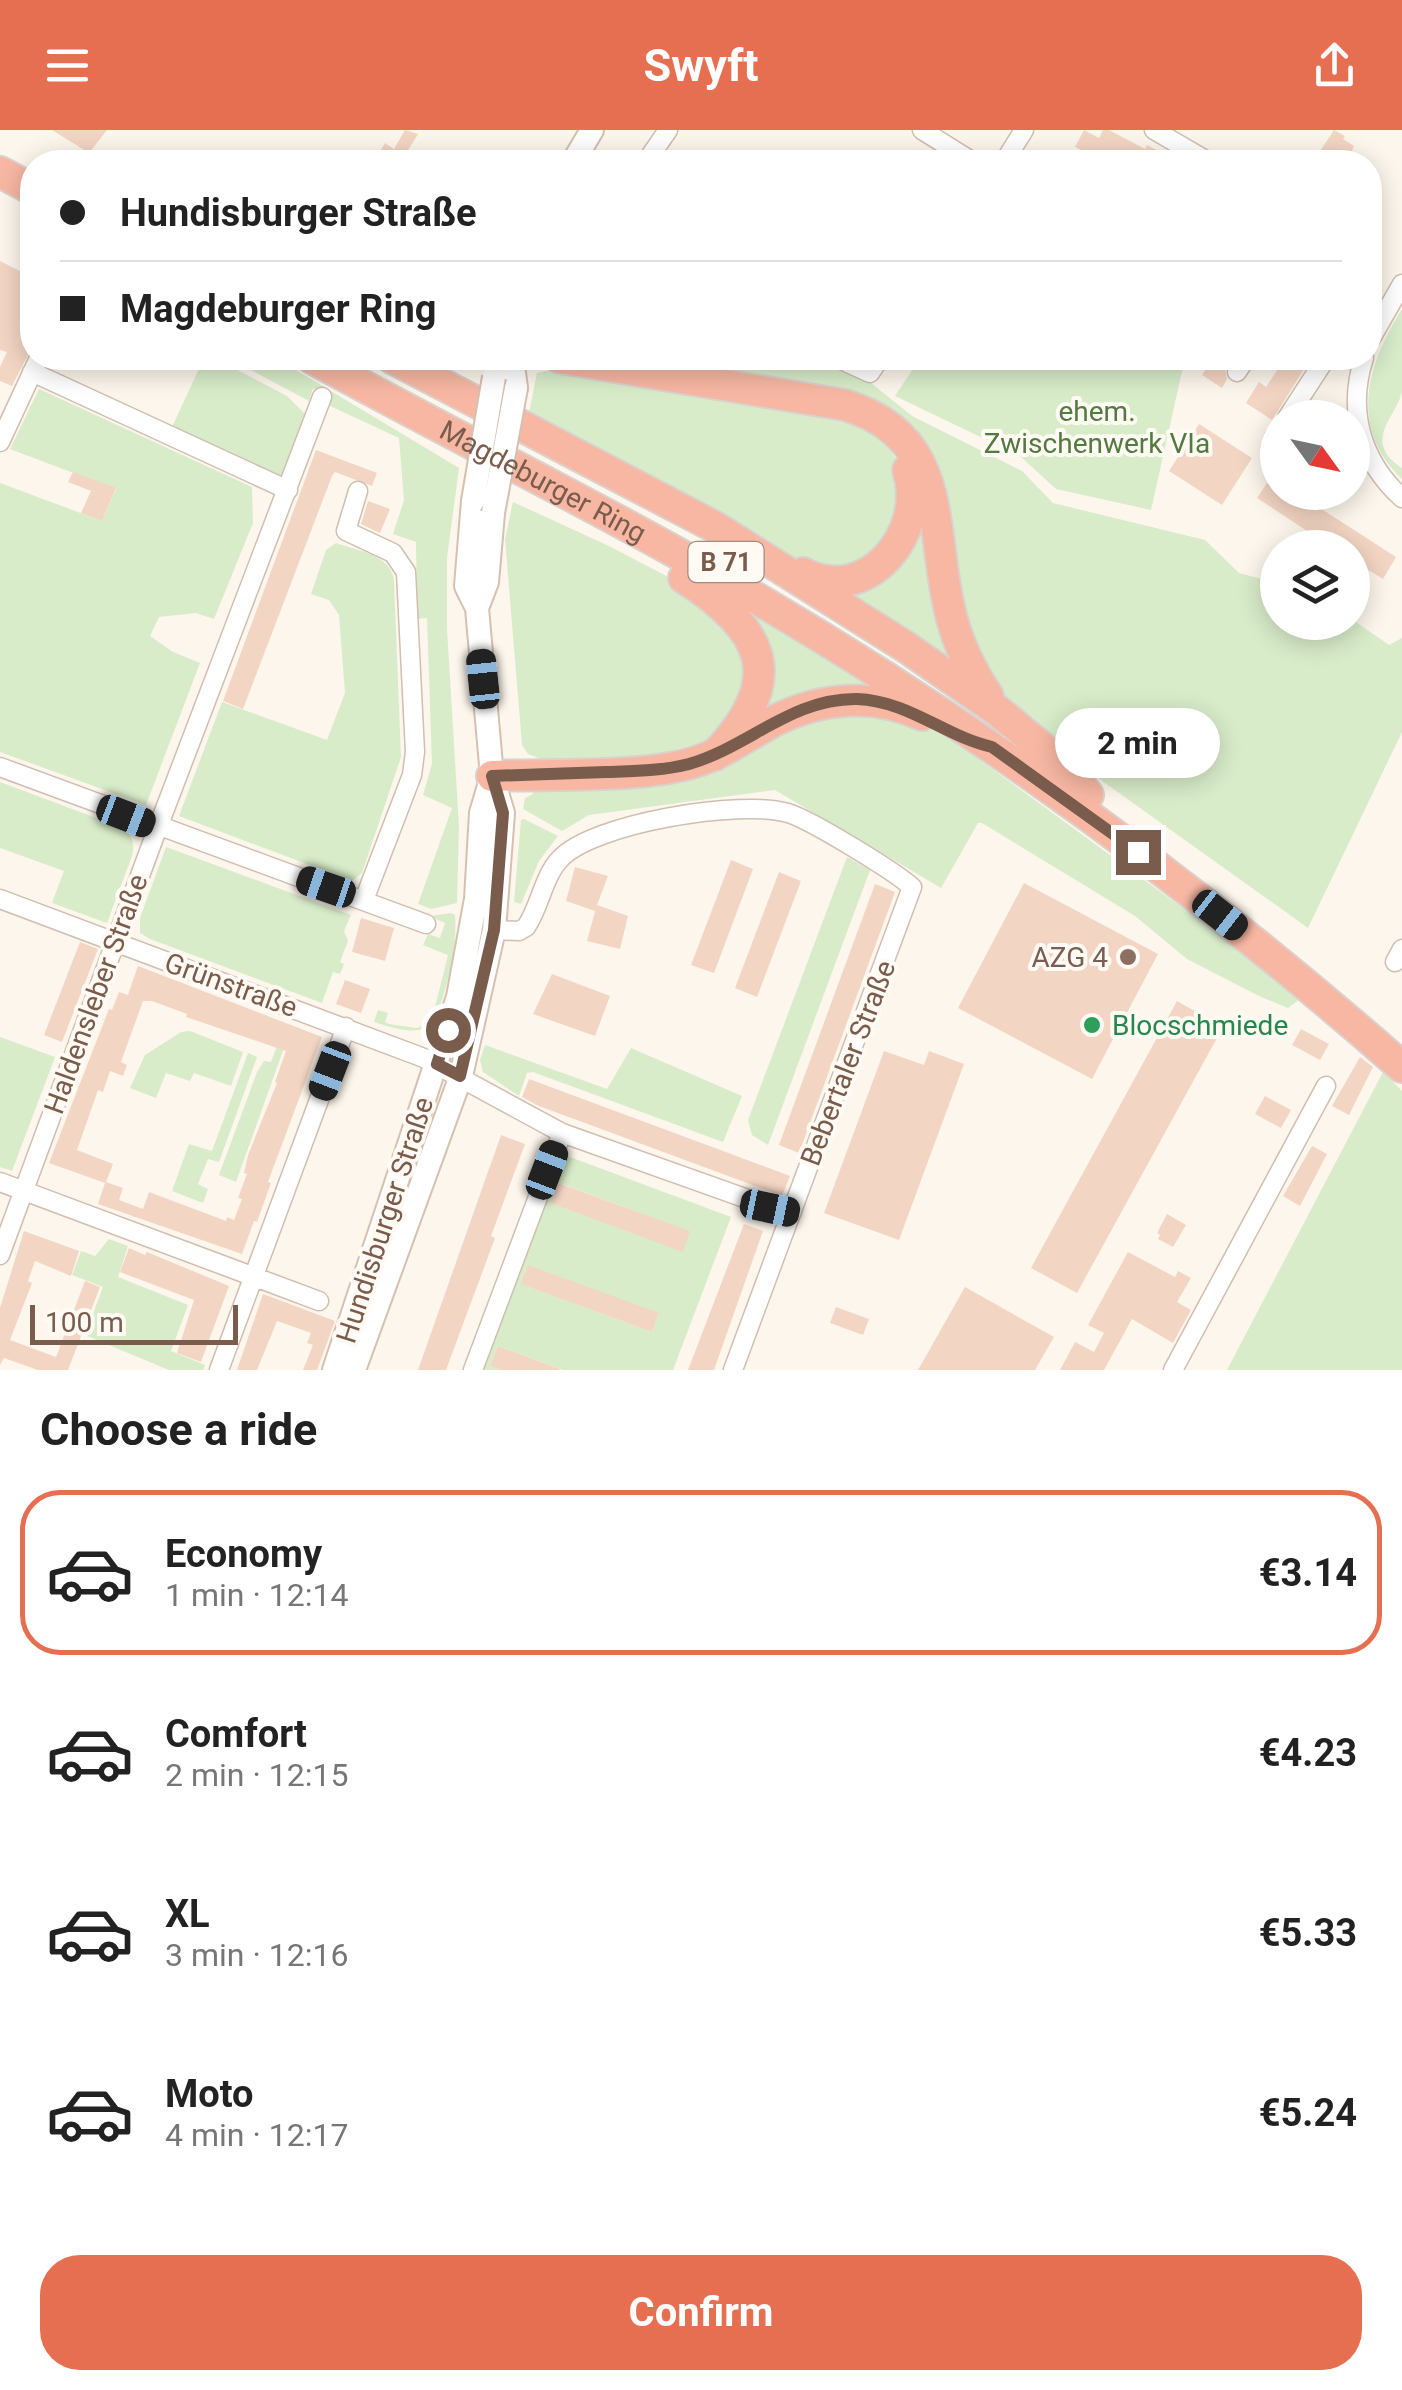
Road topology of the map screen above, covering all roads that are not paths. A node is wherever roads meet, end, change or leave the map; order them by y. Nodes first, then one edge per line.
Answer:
1 (922, 130) edge
2 (1154, 130) edge
3 (954, 150) edge
4 (1188, 150) edge
5 (1402, 284) edge
6 (1382, 319) edge
7 (33, 370) edge
8 (45, 370) edge
9 (329, 370) edge
10 (346, 370) edge
11 (348, 370) edge
12 (415, 370) edge
13 (503, 370) edge
14 (507, 370) edge
15 (632, 370) edge
16 (1318, 370) edge
17 (1359, 370) edge
18 (322, 397) dead end
19 (1298, 400) edge
20 (818, 401) junction
21 (0, 442) edge
22 (288, 490) junction
23 (358, 491) dead end
24 (1402, 498) edge
25 (768, 560) junction
26 (477, 608) junction
27 (998, 711) junction
28 (992, 747) junction
29 (715, 755) junction
30 (0, 767) edge
31 (492, 776) junction
32 (1088, 795) junction
33 (157, 828) junction
34 (0, 899) edge
35 (364, 900) junction
36 (426, 924) dead end
37 (494, 930) junction
38 (117, 943) junction
39 (346, 1027) junction
40 (1401, 1049) edge
41 (437, 1064) junction
42 (460, 1076) junction
43 (1326, 1086) dead end
44 (562, 1133) junction
45 (0, 1182) edge
46 (24, 1192) junction
47 (792, 1212) junction
48 (0, 1255) edge
49 (253, 1278) junction
50 (319, 1300) dead end
51 (220, 1370) edge
52 (334, 1370) edge
53 (354, 1370) edge
54 (473, 1370) edge
55 (733, 1370) edge
56 (1173, 1370) edge

1 - 3 street
2 - 4 street
5 - 6 street
7 - 21 street
8 - 22 street
9 - 29 highway
10 - 28 highway, Magdeburger Ring / B 71
11 - 32 highway, Magdeburger Ring / B 71
12 - 25 highway
13 - 26 main road, Hundisburger Straße, bridge
14 - 26 main road, Hundisburger Straße, bridge
15 - 20 highway
16 - 19 street
17 - 24 street
18 - 22 street, Haldensleber Straße
20 - 25 highway
20 - 27 highway
22 - 33 street, Haldensleber Straße
23 - 35 street
25 - 27 highway
26 - 31 main road, Hundisburger Straße
27 - 32 highway
28 - 29 highway
28 - 40 highway, Magdeburger Ring / B 71
29 - 31 highway
30 - 33 street
31 - 37 main road, Hundisburger Straße
31 - 41 main road, Hundisburger Straße
32 - 40 highway, Magdeburger Ring / B 71
33 - 35 street
33 - 38 street, Haldensleber Straße
34 - 38 street, Grünstraße
35 - 36 street
37 - 42 main road, Hundisburger Straße
37 - 47 street, Bebertaler Straße
38 - 39 street, Grünstraße
38 - 46 street, Haldensleber Straße
39 - 41 street, Grünstraße
39 - 49 street
41 - 42 street, Grünstraße
41 - 52 main road, Hundisburger Straße
42 - 44 street, Grünstraße
42 - 53 main road, Hundisburger Straße
43 - 56 street
44 - 47 street, Grünstraße
44 - 54 street
45 - 46 street
46 - 48 street, Haldensleber Straße
46 - 49 street
47 - 55 street, Bebertaler Straße
49 - 50 street
49 - 51 street

